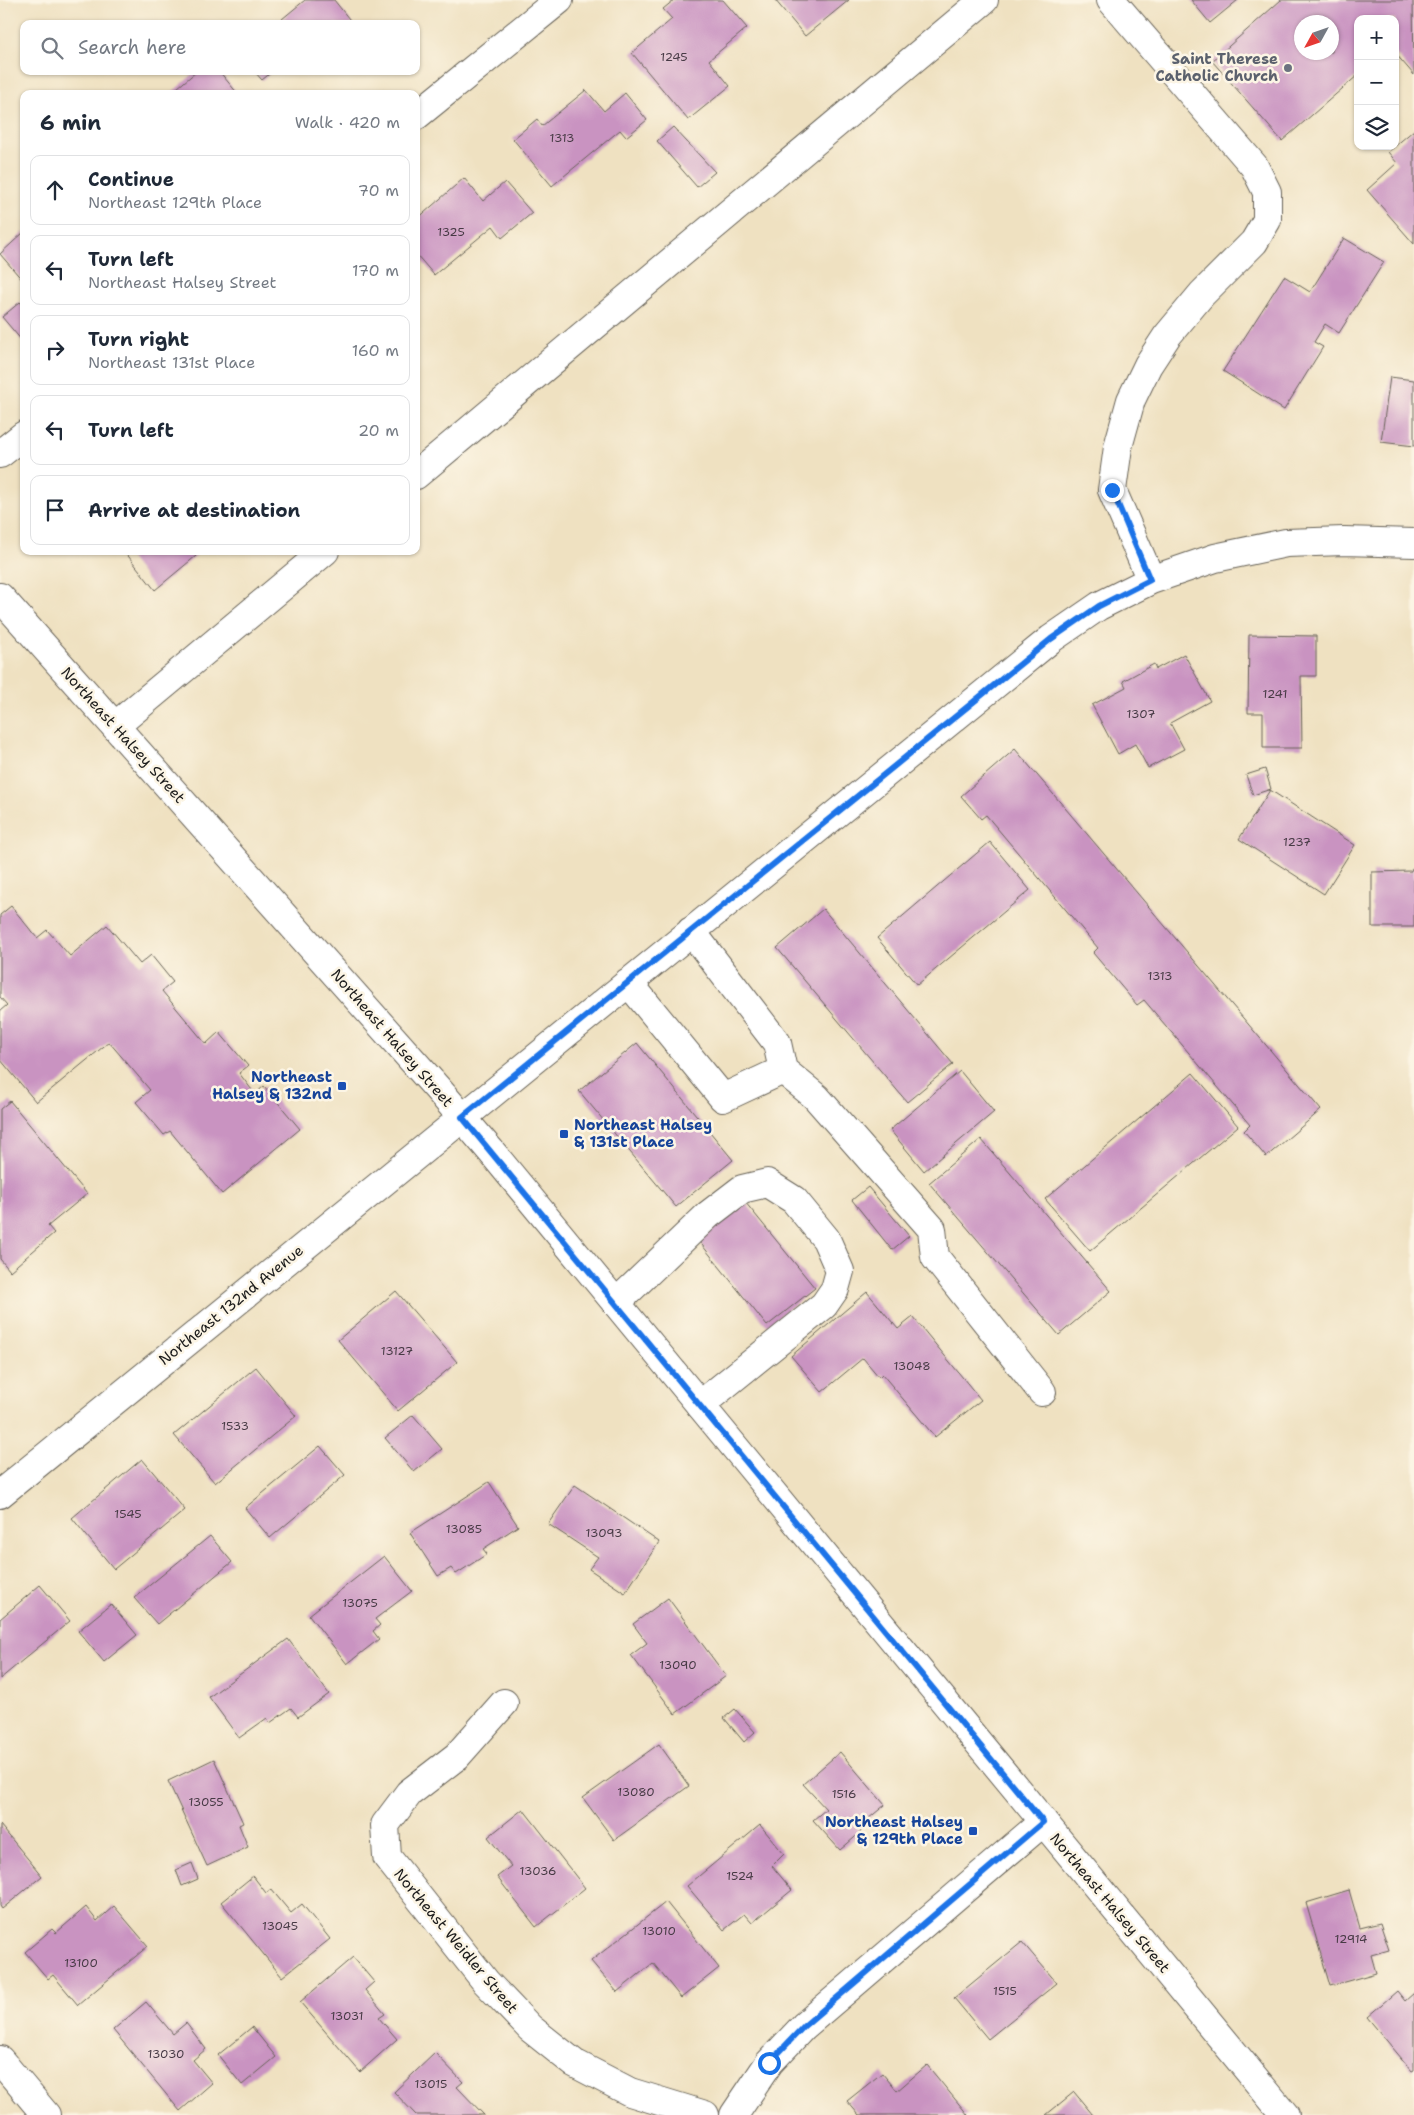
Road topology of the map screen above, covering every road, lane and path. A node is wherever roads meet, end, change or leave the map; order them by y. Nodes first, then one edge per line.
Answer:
1 (559, 0) edge
2 (984, 0) edge
3 (1110, 0) edge
4 (420, 113) edge
5 (20, 438) edge
6 (0, 454) edge
7 (420, 472) edge
8 (1414, 543) edge
9 (319, 555) edge
10 (1150, 580) junction
11 (0, 597) edge
12 (116, 726) junction
13 (691, 931) junction
14 (628, 982) junction
15 (783, 1070) junction
16 (462, 1117) junction
17 (616, 1303) junction
18 (1042, 1392) dead end
19 (700, 1405) junction
20 (0, 1494) edge
21 (504, 1703) dead end
22 (1043, 1822) junction
23 (0, 2060) edge
24 (46, 2115) edge
25 (705, 2115) edge
26 (734, 2115) edge
27 (1285, 2115) edge

1 - 4 street
2 - 7 street
3 - 10 street
5 - 6 street
8 - 10 street, Northeast 132nd Avenue
9 - 12 street
10 - 13 street, Northeast 132nd Avenue
11 - 12 street, Northeast Halsey Street
12 - 16 street, Northeast Halsey Street
13 - 14 street, Northeast 132nd Avenue
13 - 15 street
14 - 15 street
14 - 16 street, Northeast 132nd Avenue
15 - 18 street
16 - 17 street, Northeast Halsey Street
16 - 20 street, Northeast 132nd Avenue
17 - 19 street, Northeast Halsey Street
17 - 19 street
19 - 22 street, Northeast Halsey Street
21 - 25 street, Northeast Weidler Street
22 - 26 street
22 - 27 street, Northeast Halsey Street
23 - 24 street

